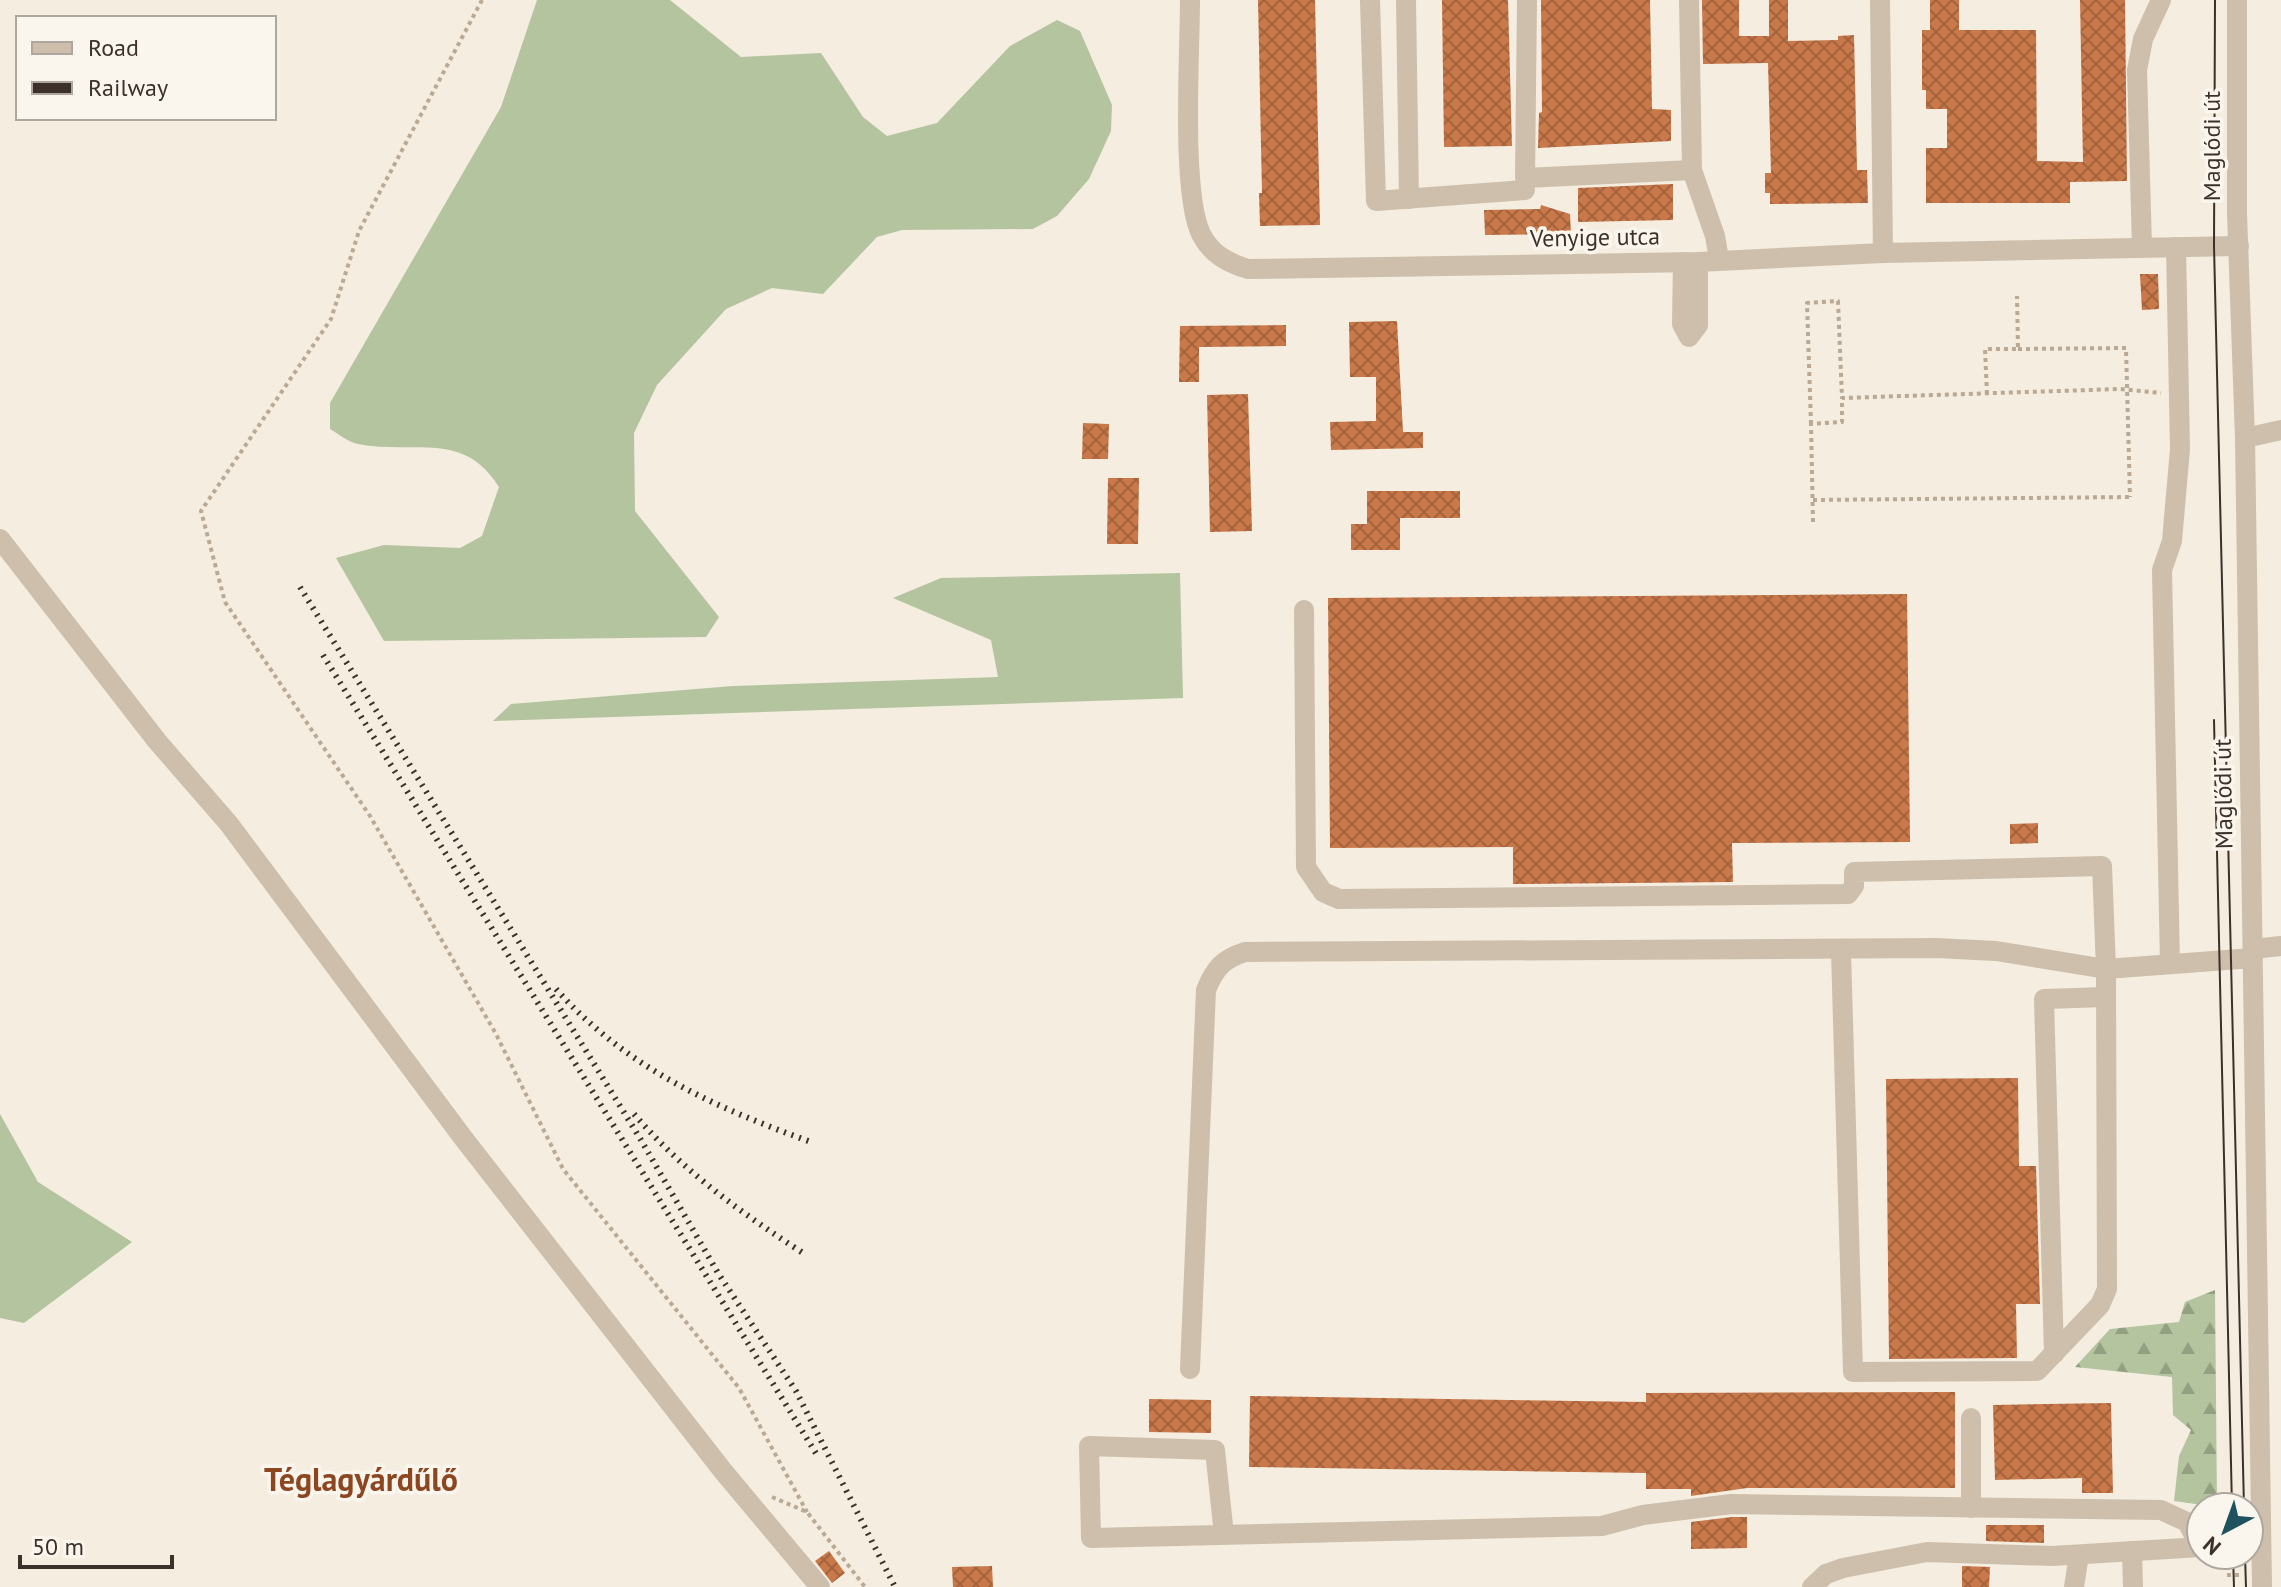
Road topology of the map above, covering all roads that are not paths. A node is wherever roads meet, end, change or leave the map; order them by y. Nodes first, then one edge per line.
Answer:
1 (1190, 0) edge
2 (1370, 0) edge
3 (1406, 0) edge
4 (1527, 0) edge
5 (1689, 0) edge
6 (1880, 0) edge
7 (2161, 0) edge
8 (2237, 0) edge
9 (1692, 170) junction
10 (1525, 190) dead end
11 (1409, 199) junction
12 (2239, 246) junction
13 (2142, 247) junction
14 (2176, 247) junction
15 (1883, 253) junction
16 (1719, 259) junction
17 (2281, 430) edge
18 (2245, 438) junction
19 (0, 539) edge
20 (1304, 610) dead end
21 (2281, 946) edge
22 (1841, 951) junction
23 (2253, 954) junction
24 (2170, 964) junction
25 (2106, 969) junction
26 (2106, 997) junction
27 (2054, 1354) junction
28 (1190, 1369) dead end
29 (1971, 1418) dead end
30 (2263, 1491) edge
31 (1971, 1508) junction
32 (2185, 1521) edge
33 (1224, 1535) junction
34 (2185, 1548) edge
35 (2132, 1551) junction
36 (2079, 1555) junction
37 (820, 1587) edge
38 (1812, 1587) edge
39 (2074, 1587) edge
40 (2133, 1587) edge

1 - 16 street, Venyige utca
2 - 11 street
3 - 11 street
4 - 9 street
5 - 9 street
6 - 15 street
7 - 13 street
8 - 12 street, Maglódi út
9 - 16 street
10 - 11 street
12 - 14 street, Venyige utca
12 - 18 street, Maglódi út
13 - 14 street, Venyige utca
13 - 15 street, Venyige utca
14 - 24 street
15 - 16 street, Venyige utca
17 - 18 street
18 - 23 street, Maglódi út
19 - 37 street
20 - 25 street
21 - 23 street
22 - 25 street
22 - 27 street
22 - 28 street
23 - 24 street
23 - 30 street, Maglódi út
24 - 25 street
25 - 26 street
26 - 27 street
26 - 27 street
29 - 31 street
31 - 32 street
31 - 33 street
33 - 33 street
34 - 35 street
35 - 36 street
35 - 40 street
36 - 38 street
36 - 39 street

